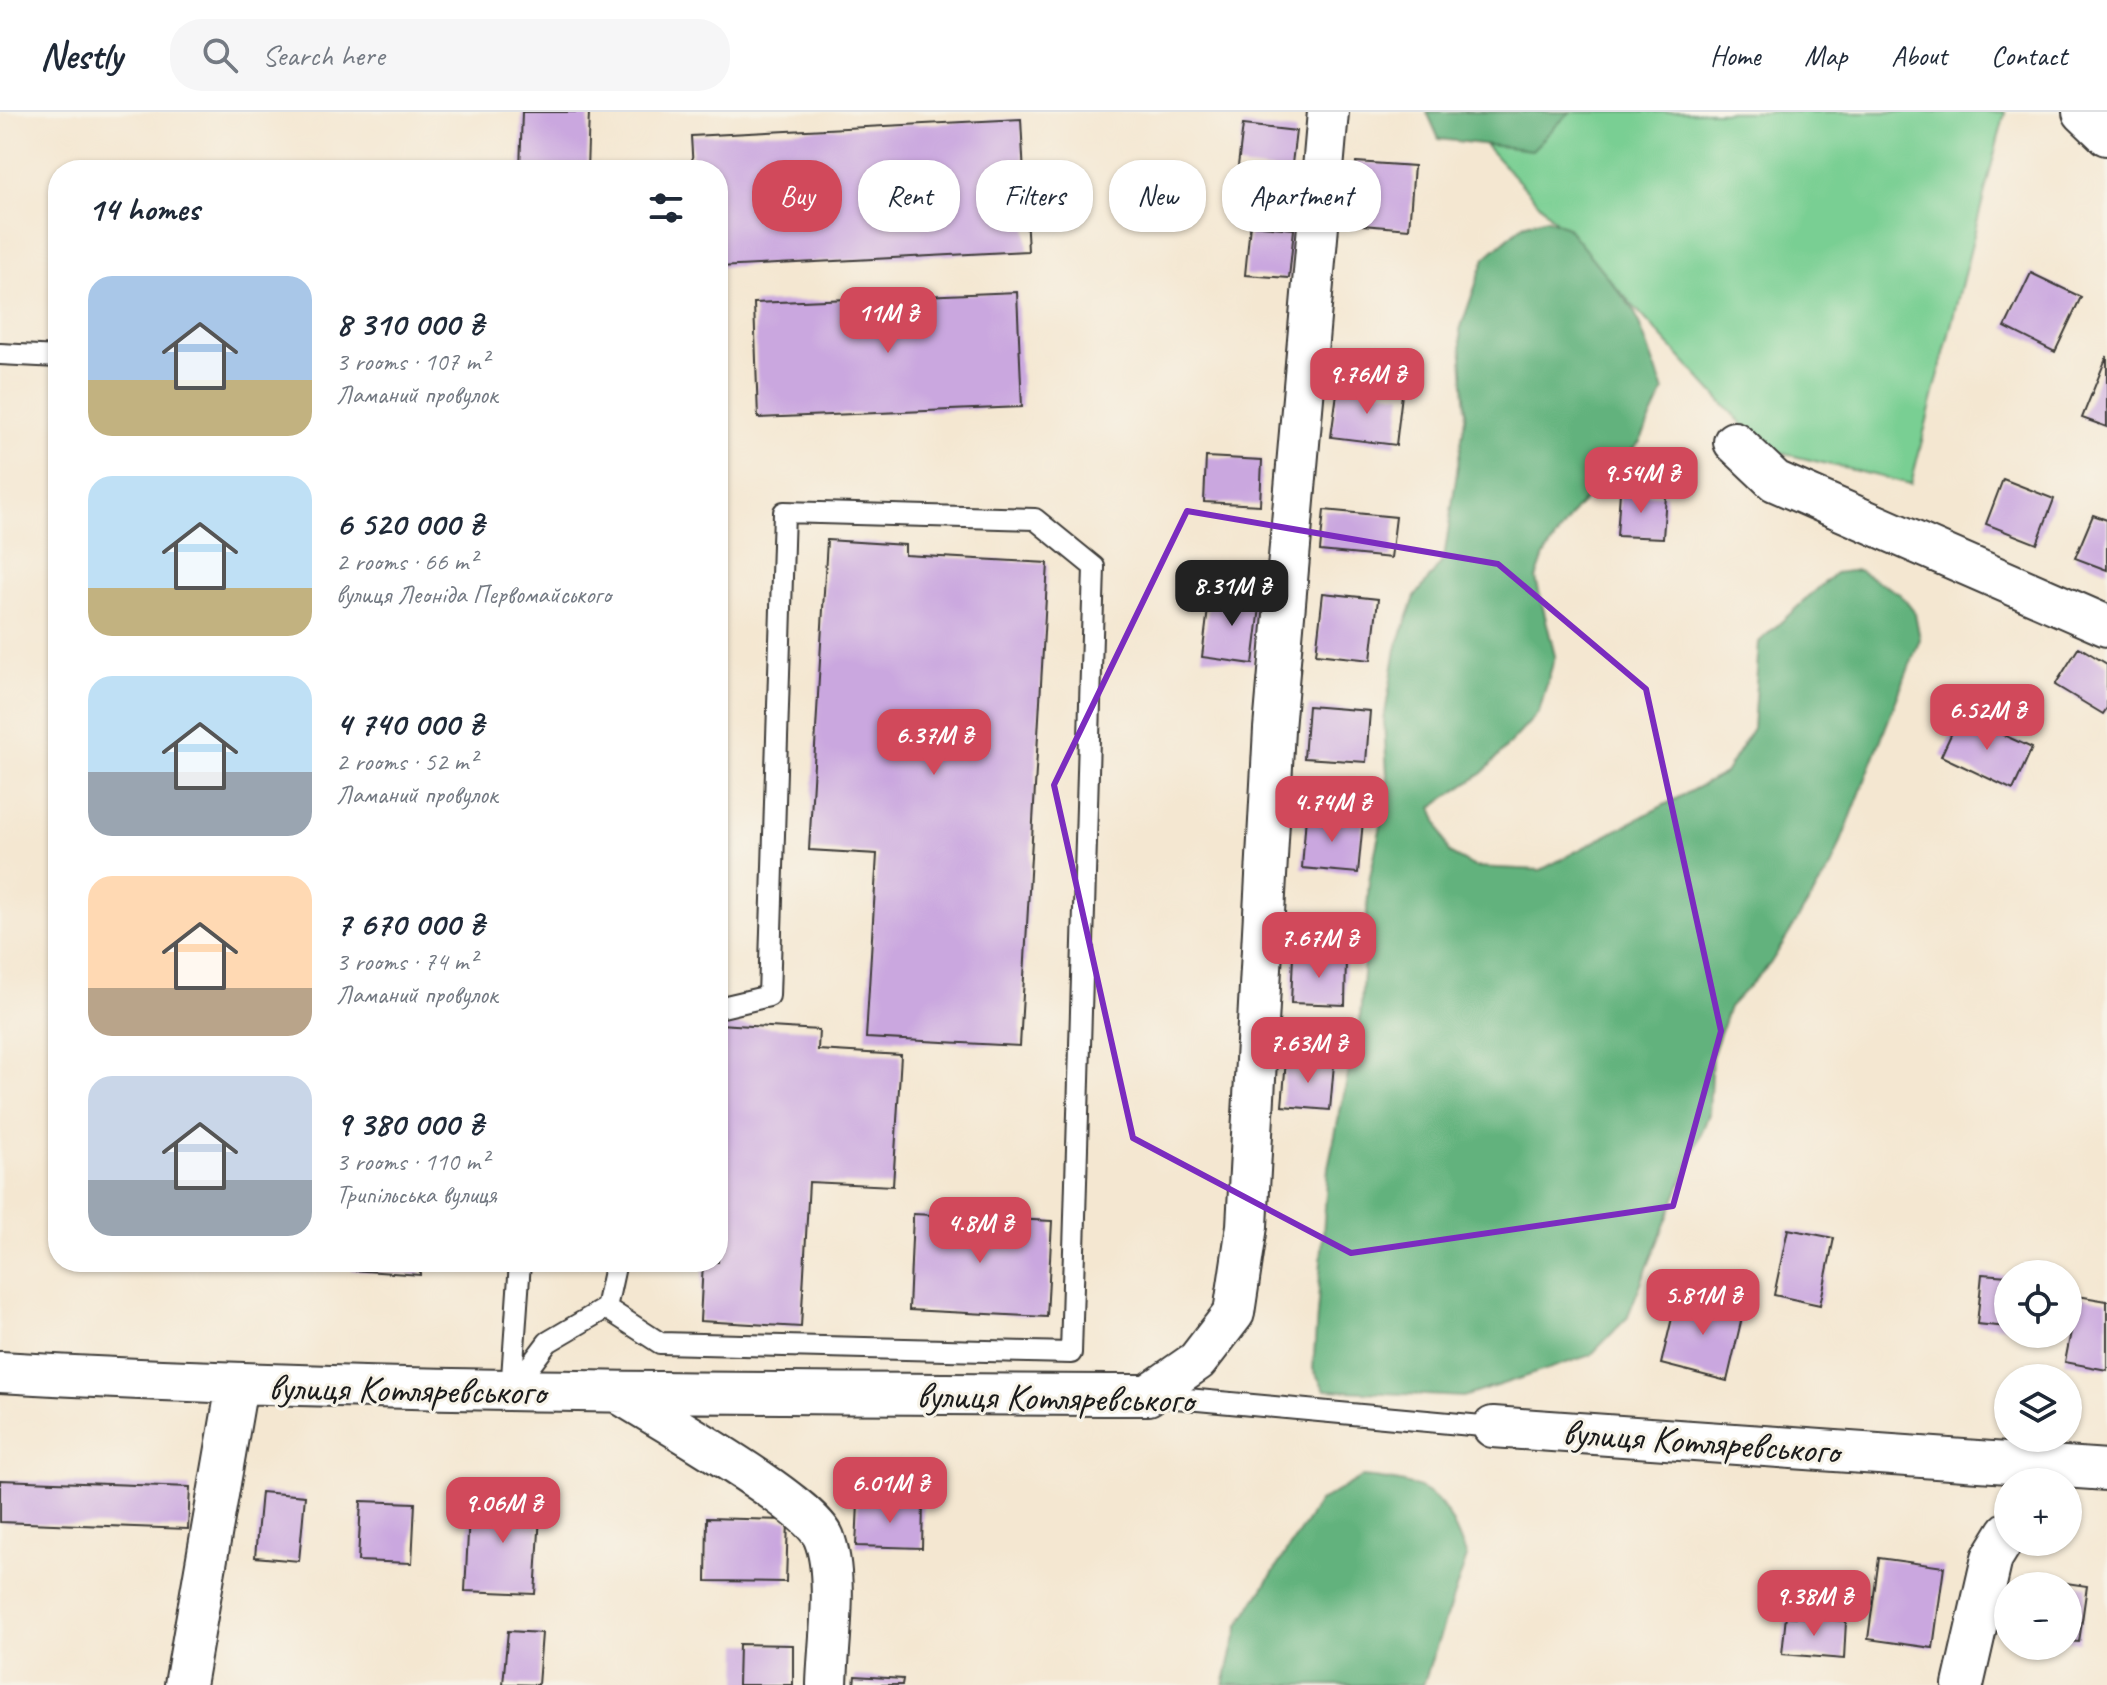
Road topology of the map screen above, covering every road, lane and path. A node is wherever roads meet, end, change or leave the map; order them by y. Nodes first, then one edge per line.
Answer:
1 (1328, 112) edge
2 (2083, 112) edge
3 (2107, 135) edge
4 (0, 354) edge
5 (48, 356) edge
6 (1734, 442) dead end
7 (2107, 626) edge
8 (728, 1006) edge
9 (519, 1272) edge
10 (614, 1272) edge
11 (606, 1308) junction
12 (0, 1372) edge
13 (237, 1385) junction
14 (511, 1392) junction
15 (619, 1393) junction
16 (1148, 1395) junction
17 (1493, 1427) joint
18 (1994, 1469) edge
19 (2107, 1470) edge
20 (2082, 1471) edge
21 (1994, 1555) edge
22 (185, 1685) edge
23 (827, 1685) edge
24 (1963, 1685) edge

1 - 16 street
2 - 3 street
4 - 5 lane
6 - 7 street
8 - 11 lane
9 - 14 lane
10 - 11 lane
11 - 14 lane
12 - 13 street, вулиця Котляревського
13 - 14 street, вулиця Котляревського
13 - 22 street
14 - 15 street, вулиця Котляревського
15 - 16 street, вулиця Котляревського
15 - 23 street
16 - 17 lane, вулиця Котляревського
17 - 18 street, вулиця Котляревського
19 - 20 street, вулиця Котляревського
21 - 24 street

